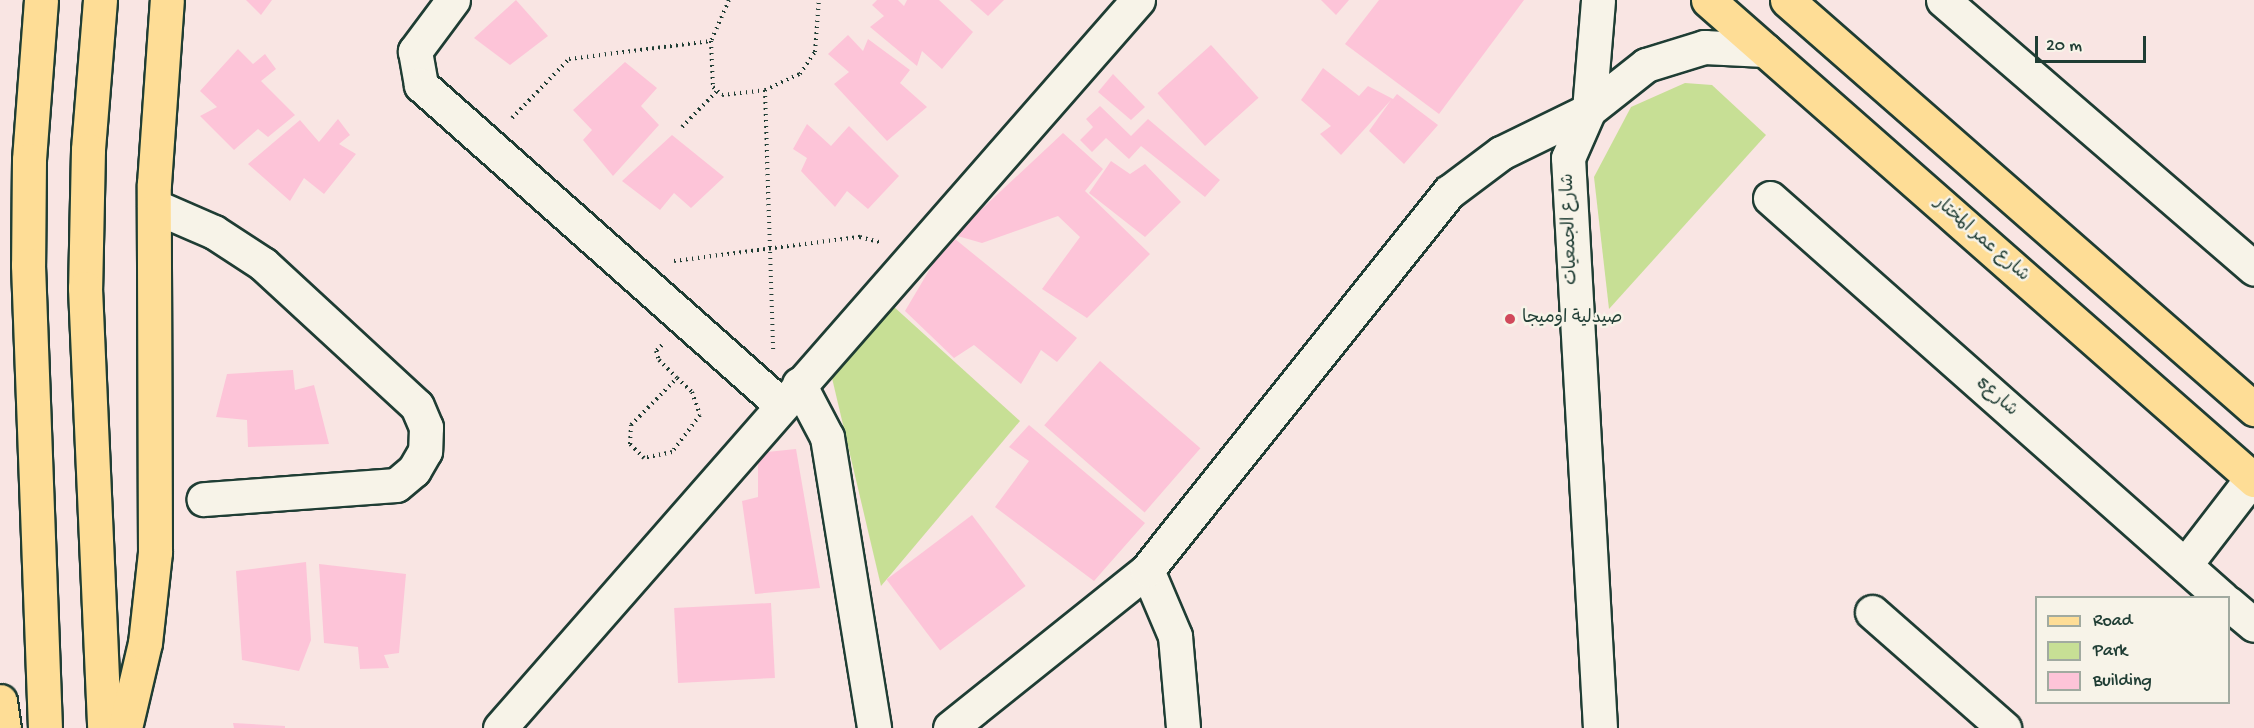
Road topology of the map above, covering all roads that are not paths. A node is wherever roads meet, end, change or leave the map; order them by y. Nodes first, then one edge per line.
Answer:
1 (41, 0) edge
2 (100, 0) edge
3 (167, 0) edge
4 (453, 0) edge
5 (1138, 0) edge
6 (1598, 0) edge
7 (1708, 0) edge
8 (1787, 0) edge
9 (1942, 0) edge
10 (1765, 50) junction
11 (1589, 110) junction
12 (1770, 198) dead end
13 (154, 206) junction
14 (2254, 268) edge
15 (785, 397) junction
16 (2254, 410) edge
17 (2253, 479) edge
18 (204, 499) dead end
19 (2185, 565) junction
20 (1147, 570) junction
21 (2221, 596) edge
22 (2230, 604) edge
23 (1872, 612) dead end
24 (2254, 625) edge
25 (0, 701) edge
26 (4, 728) edge
27 (45, 728) edge
28 (105, 728) edge
29 (124, 728) edge
30 (500, 728) edge
31 (874, 728) edge
32 (950, 728) edge
33 (1183, 728) edge
34 (1600, 728) edge
35 (2004, 728) edge

1 - 27 main road
2 - 28 main road
3 - 13 main road
4 - 15 street
5 - 15 street
6 - 11 street
7 - 10 main road, شارع عمر المختار
8 - 16 main road
9 - 14 street
10 - 11 street, شارع الجمعيات
10 - 17 main road, شارع عمر المختار
11 - 20 street
11 - 34 street, شارع الجمعيات
12 - 19 street, شارع5
13 - 18 street
13 - 29 main road
15 - 30 street
15 - 31 street
17 - 19 street
19 - 21 street, شارع5
20 - 32 street
20 - 33 street
22 - 24 street
23 - 35 street
25 - 26 main road

